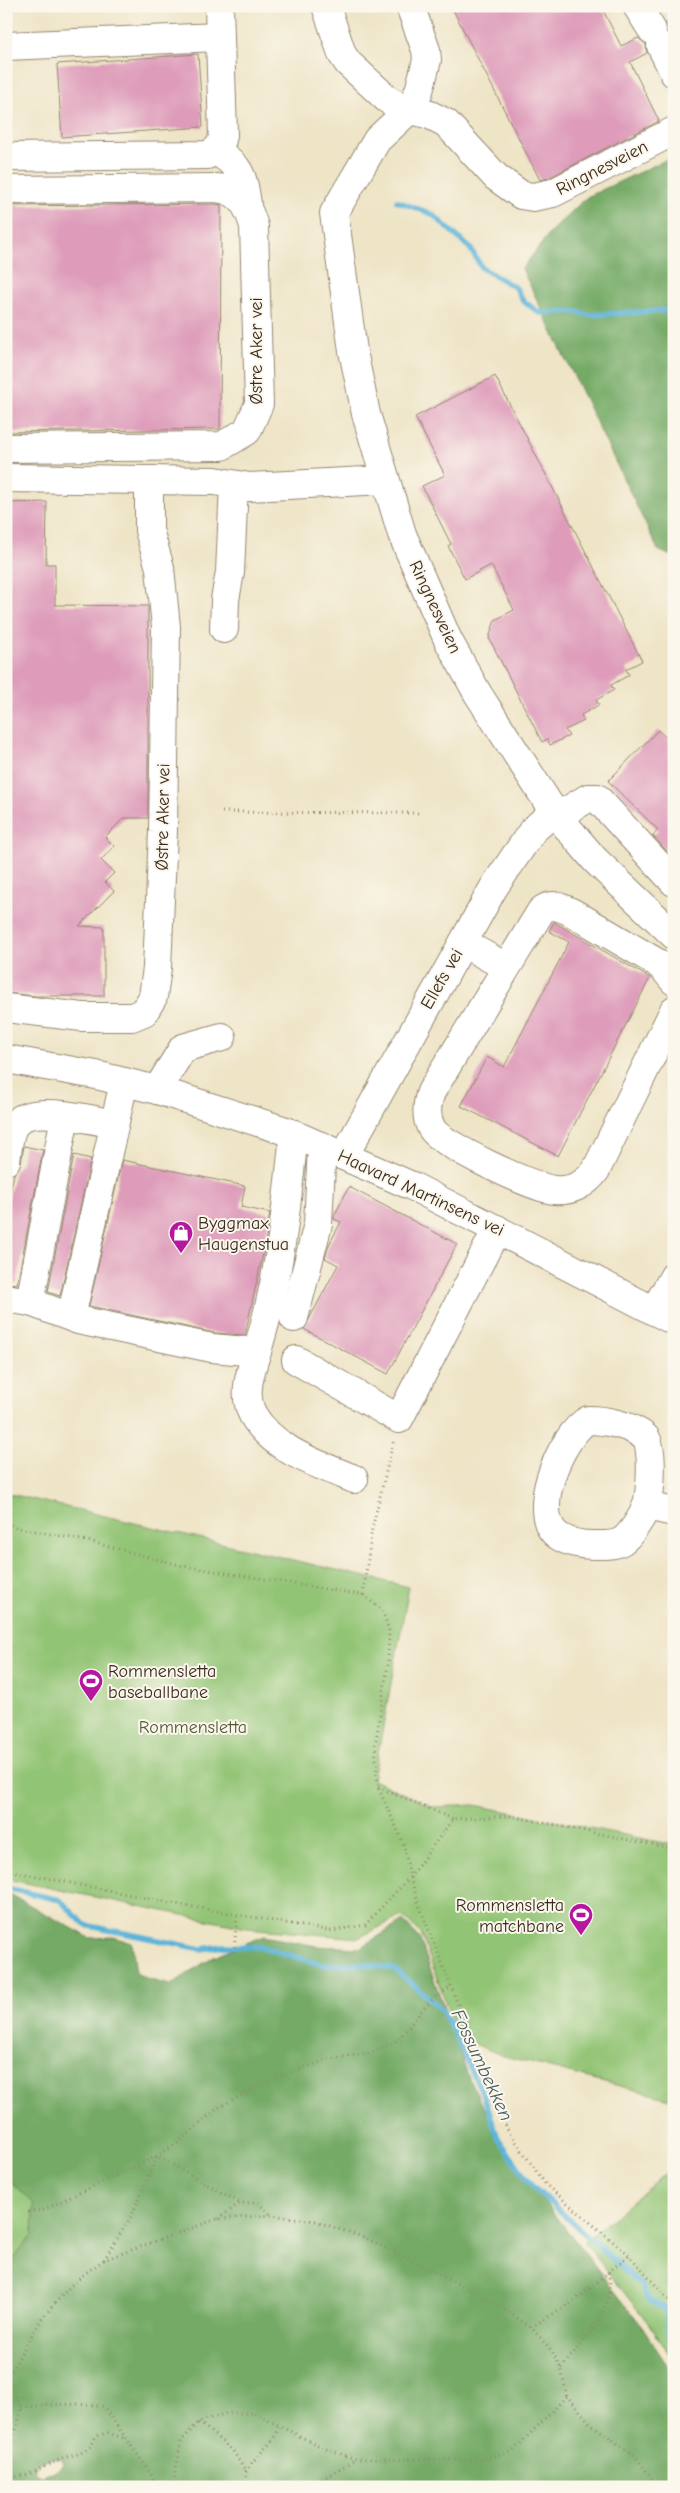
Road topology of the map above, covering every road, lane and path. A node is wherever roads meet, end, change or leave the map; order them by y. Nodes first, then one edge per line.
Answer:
1 (219, 6) edge
2 (326, 6) edge
3 (410, 6) edge
4 (637, 6) edge
5 (219, 37) junction
6 (6, 46) edge
7 (674, 73) edge
8 (410, 109) junction
9 (674, 131) edge
10 (216, 151) junction
11 (6, 157) edge
12 (6, 190) edge
13 (247, 204) junction
14 (6, 448) edge
15 (6, 478) edge
16 (384, 480) junction
17 (149, 481) junction
18 (234, 484) junction
19 (224, 629) dead end
20 (222, 812) dead end
21 (422, 813) dead end
22 (556, 814) junction
23 (674, 882) edge
24 (674, 935) edge
25 (463, 943) junction
26 (506, 967) junction
27 (674, 982) edge
28 (6, 1008) edge
29 (674, 1010) edge
30 (222, 1037) dead end
31 (6, 1060) edge
32 (124, 1082) junction
33 (157, 1090) junction
34 (65, 1116) junction
35 (114, 1124) junction
36 (294, 1134) junction
37 (333, 1151) junction
38 (6, 1161) edge
39 (498, 1229) junction
40 (674, 1276) edge
41 (18, 1300) edge
42 (664, 1316) edge
43 (71, 1317) junction
44 (294, 1318) dead end
45 (257, 1352) junction
46 (296, 1360) dead end
47 (399, 1420) junction
48 (354, 1479) dead end
49 (647, 1506) junction
50 (674, 1512) edge
51 (6, 1523) edge
52 (364, 1595) junction
53 (378, 1787) junction
54 (453, 1819) junction
55 (674, 1849) edge
56 (6, 1870) edge
57 (410, 1877) junction
58 (237, 1915) junction
59 (234, 1952) dead end
60 (450, 1988) junction
61 (157, 2156) junction
62 (240, 2202) junction
63 (28, 2212) dead end
64 (272, 2215) junction
65 (217, 2219) junction
66 (629, 2255) junction
67 (104, 2260) junction
68 (608, 2272) junction
69 (674, 2306) edge
70 (532, 2327) junction
71 (561, 2368) junction
72 (7, 2378) edge
73 (567, 2396) junction
74 (22, 2408) junction
75 (199, 2422) junction
76 (280, 2425) junction
77 (126, 2440) junction
78 (6, 2441) edge
79 (356, 2459) junction
80 (246, 2472) junction
81 (6, 2478) edge
82 (157, 2487) edge
83 (173, 2487) edge
84 (247, 2487) edge
85 (309, 2487) edge
86 (658, 2487) edge

1 - 5 street
2 - 8 street, Ringnesveien
3 - 8 street
4 - 7 street
5 - 6 street
5 - 10 street
8 - 9 street, Ringnesveien
8 - 16 street, Ringnesveien
10 - 11 street
10 - 13 street, Østre Aker vei
12 - 13 street
13 - 14 street, Østre Aker vei
15 - 17 street
16 - 18 street
16 - 22 street, Ringnesveien
17 - 18 street
17 - 28 street, Østre Aker vei
18 - 19 street
20 - 21 path
22 - 23 street, Ellefs vei
22 - 24 street, Ringnesveien
22 - 25 street, Ellefs vei
25 - 26 street
25 - 37 street, Ellefs vei
26 - 27 street
26 - 29 street
30 - 33 street
31 - 32 street, Haavard Martinsens vei
32 - 33 street, Haavard Martinsens vei
32 - 35 street
33 - 36 street, Haavard Martinsens vei
34 - 35 street
34 - 38 street
34 - 41 street
35 - 43 street
36 - 37 street, Haavard Martinsens vei
36 - 45 street
37 - 39 street, Haavard Martinsens vei
37 - 44 street
39 - 42 street, Haavard Martinsens vei
39 - 47 street
40 - 42 street
41 - 43 street
43 - 45 street
45 - 48 street
46 - 47 street
47 - 52 path
49 - 49 street
49 - 50 street
51 - 52 path
52 - 53 path
53 - 54 path
53 - 57 path
54 - 55 path
54 - 57 path
56 - 58 path
57 - 58 path
57 - 60 path
58 - 59 path
60 - 61 path
60 - 66 path
61 - 62 path
61 - 63 path
61 - 67 path
62 - 64 path
62 - 65 path
64 - 65 path
64 - 70 path
65 - 67 path
66 - 68 path
66 - 69 path
67 - 72 path
68 - 70 path
68 - 71 path
70 - 71 path
71 - 73 path
72 - 74 path
73 - 79 path
73 - 86 path
74 - 77 path
74 - 78 path
75 - 76 path
75 - 80 path
75 - 83 path
76 - 79 path
76 - 80 path
77 - 81 path
77 - 82 path
79 - 85 path
80 - 84 path

